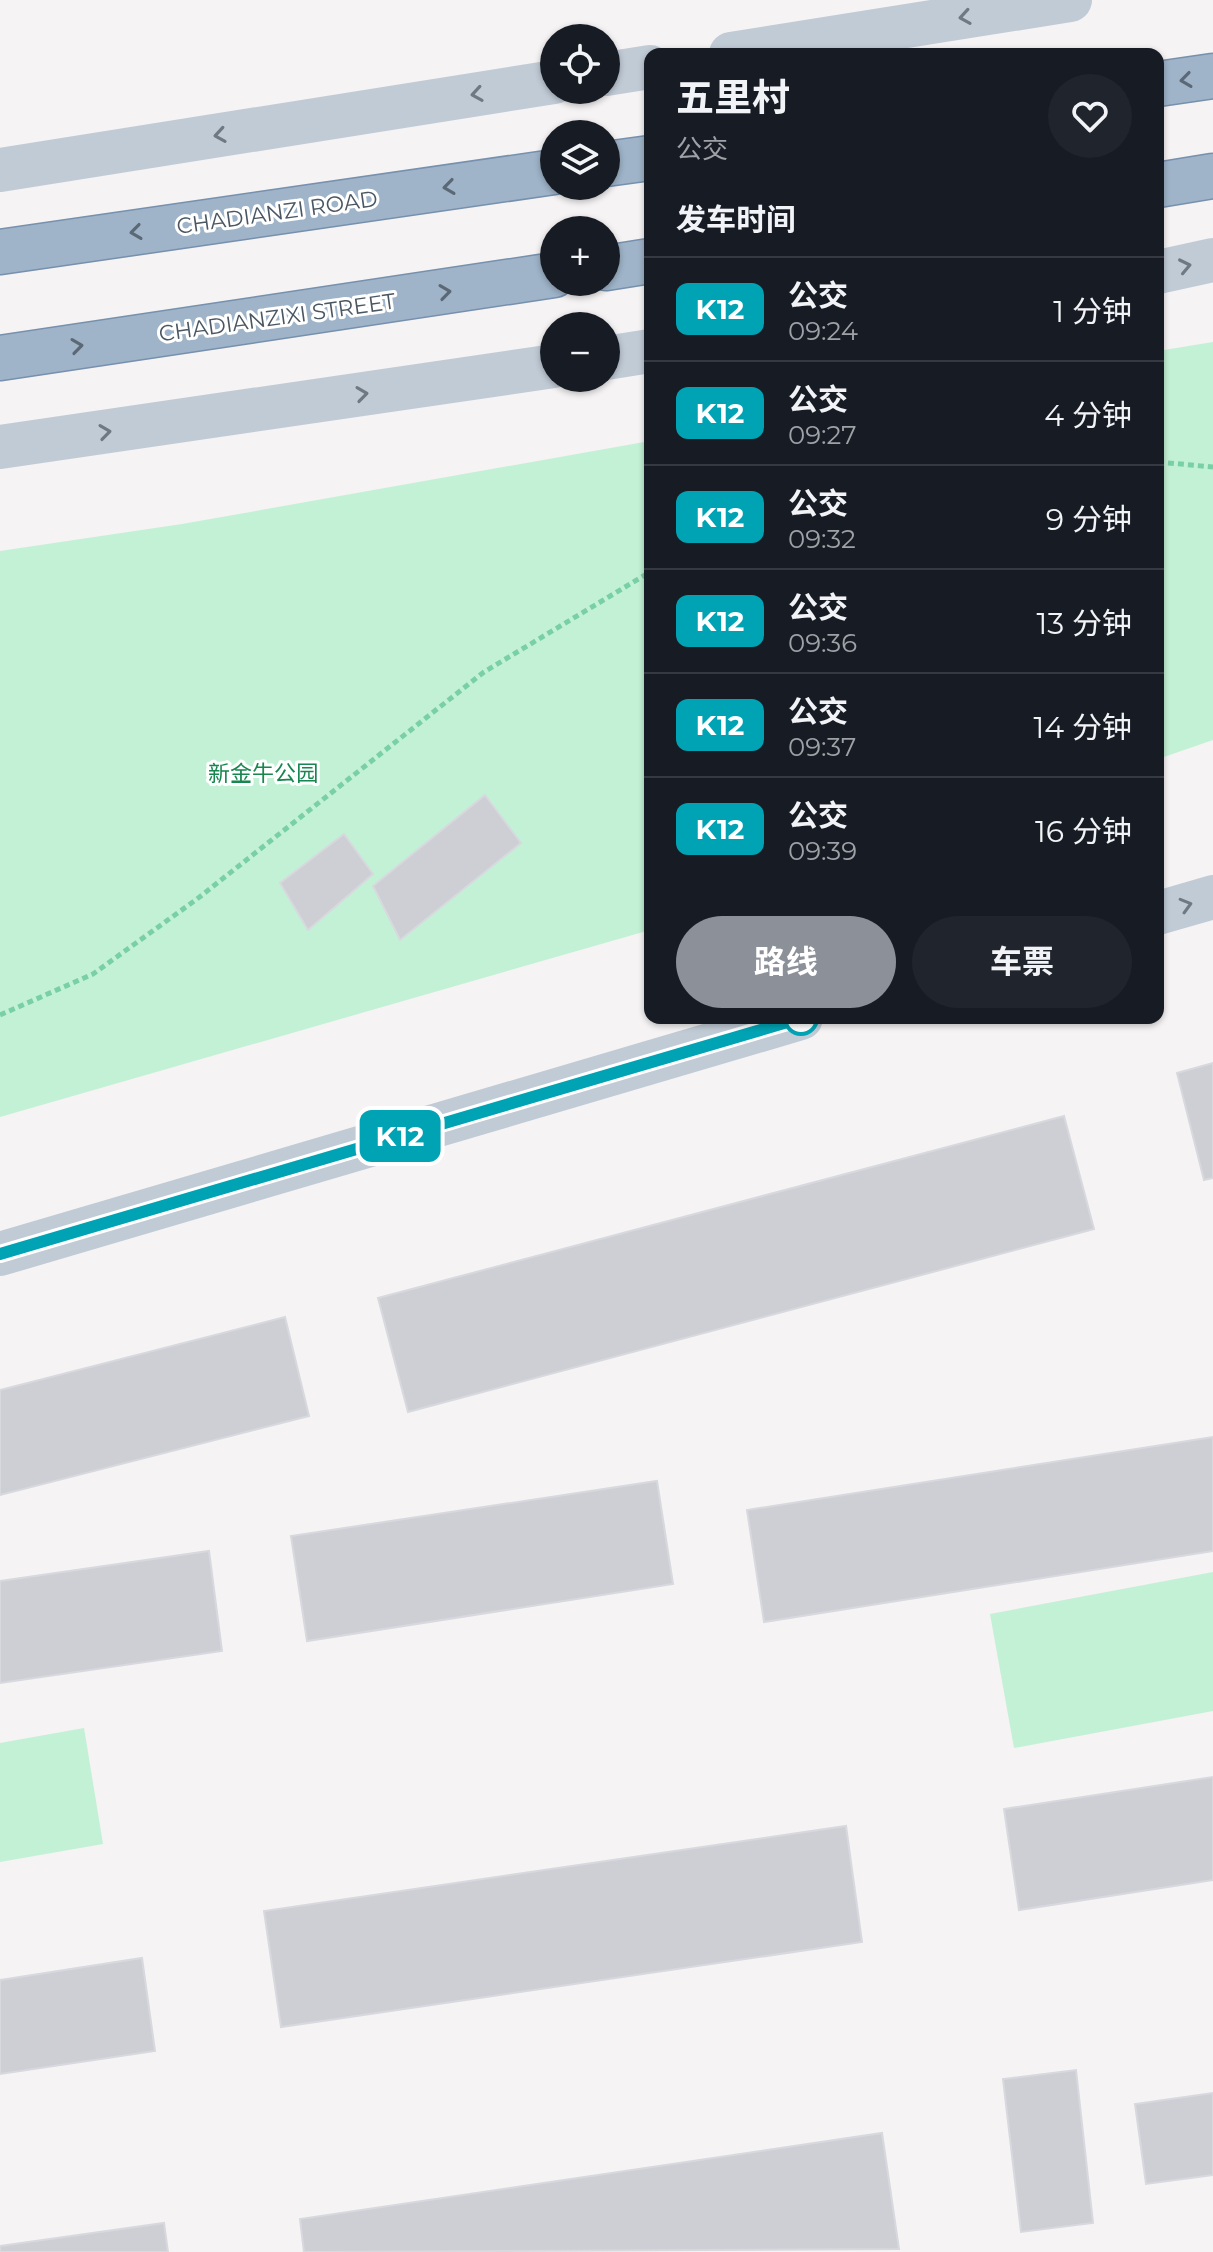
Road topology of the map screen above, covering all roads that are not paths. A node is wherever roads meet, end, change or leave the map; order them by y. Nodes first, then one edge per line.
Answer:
1 (1070, 0) edge
2 (769, 48) edge
3 (644, 68) edge
4 (620, 72) edge
5 (1213, 76) edge
6 (1164, 83) edge
7 (540, 84) edge
8 (644, 159) edge
9 (620, 162) edge
10 (0, 170) edge
11 (540, 174) edge
12 (1213, 176) edge
13 (1164, 184) edge
14 (0, 252) edge
15 (1213, 260) edge
16 (644, 262) edge
17 (620, 266) edge
18 (1164, 271) edge
19 (540, 277) edge
20 (644, 352) edge
21 (620, 356) edge
22 (0, 358) edge
23 (540, 368) edge
24 (0, 447) edge
25 (1213, 897) edge
26 (1164, 911) edge
27 (781, 1024) edge
28 (0, 1254) edge

1 -> 2 main road
3 - 4 main road
5 -> 6 highway
7 -> 10 main road
8 - 9 highway
11 -> 14 highway, CHADIANZI ROAD
12 - 13 highway
18 -> 15 main road
16 - 17 highway
22 -> 19 highway, CHADIANZIXI STREET
20 - 21 main road
24 -> 23 main road
26 -> 25 main road
27 - 28 main road

